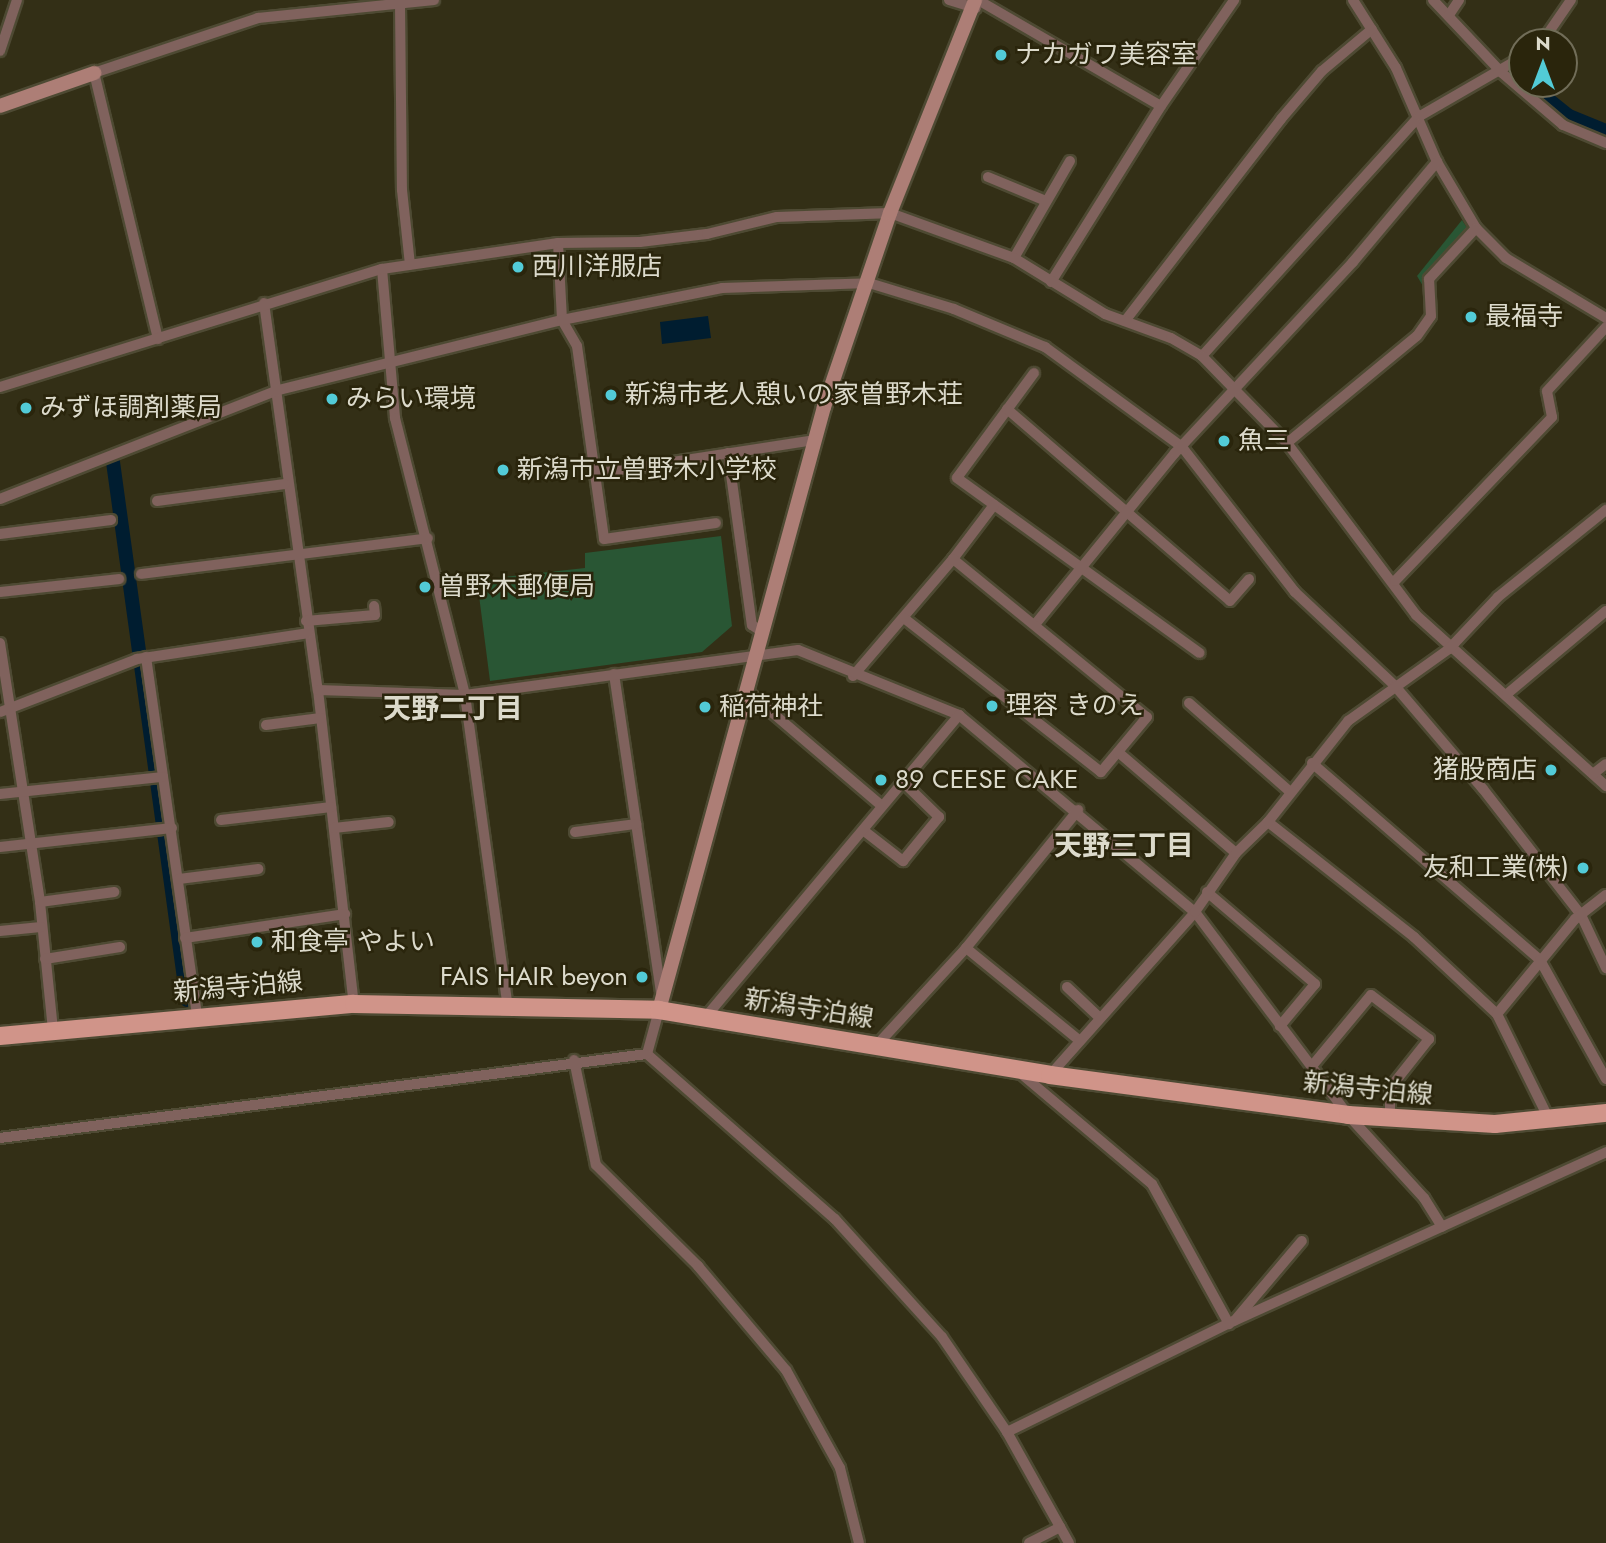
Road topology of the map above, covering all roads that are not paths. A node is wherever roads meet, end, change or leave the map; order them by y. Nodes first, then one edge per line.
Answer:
1 (17, 0) edge
2 (435, 0) edge
3 (949, 0) edge
4 (1234, 0) edge
5 (1353, 0) edge
6 (1433, 0) edge
7 (1459, 0) edge
8 (1571, 0) edge
9 (976, 3) edge
10 (400, 4) junction
11 (1449, 15) junction
12 (1552, 28) edge
13 (1372, 29) junction
14 (0, 51) edge
15 (1508, 68) edge
16 (94, 73) junction
17 (1502, 73) junction
18 (0, 106) edge
19 (1161, 106) junction
20 (1420, 116) junction
21 (1606, 143) edge
22 (1070, 161) dead end
23 (1437, 162) junction
24 (989, 177) dead end
25 (1046, 201) junction
26 (890, 212) junction
27 (1476, 228) junction
28 (558, 243) junction
29 (1014, 258) junction
30 (410, 265) junction
31 (382, 269) junction
32 (1051, 282) junction
33 (869, 284) junction
34 (264, 303) junction
35 (1606, 318) edge
36 (562, 320) junction
37 (1125, 321) junction
38 (1606, 327) edge
39 (158, 339) junction
40 (1202, 356) junction
41 (389, 365) junction
42 (1034, 373) dead end
43 (0, 387) edge
44 (1235, 389) junction
45 (275, 391) junction
46 (1007, 409) junction
47 (815, 440) junction
48 (1287, 443) junction
49 (1182, 447) junction
50 (728, 453) junction
51 (595, 474) junction
52 (285, 484) junction
53 (0, 499) edge
54 (157, 501) dead end
55 (995, 505) junction
56 (1606, 510) edge
57 (1126, 513) junction
58 (111, 520) dead end
59 (716, 523) dead end
60 (0, 534) edge
61 (428, 538) junction
62 (297, 552) junction
63 (953, 559) junction
64 (1081, 568) junction
65 (141, 574) dead end
66 (119, 579) dead end
67 (1249, 579) dead end
68 (1395, 581) junction
69 (0, 592) edge
70 (374, 606) dead end
71 (1606, 611) edge
72 (904, 618) junction
73 (1037, 622) junction
74 (307, 627) junction
75 (764, 633) junction
76 (0, 643) edge
77 (1449, 649) junction
78 (1200, 653) dead end
79 (758, 654) junction
80 (146, 657) junction
81 (614, 674) junction
82 (853, 676) junction
83 (1395, 686) junction
84 (318, 690) junction
85 (748, 692) junction
86 (1507, 694) junction
87 (465, 695) junction
88 (1189, 704) dead end
89 (5, 710) edge
90 (959, 715) junction
91 (321, 718) junction
92 (266, 725) dead end
93 (1118, 752) junction
94 (1312, 763) junction
95 (1606, 764) edge
96 (1593, 774) junction
97 (163, 777) junction
98 (903, 782) junction
99 (1606, 786) edge
100 (1289, 791) junction
101 (24, 792) junction
102 (0, 794) edge
103 (882, 806) junction
104 (331, 807) junction
105 (1078, 810) junction
106 (221, 820) dead end
107 (389, 822) dead end
108 (1268, 822) junction
109 (636, 824) junction
110 (172, 828) junction
111 (334, 828) junction
112 (863, 830) junction
113 (575, 832) dead end
114 (31, 841) junction
115 (0, 846) edge
116 (1236, 853) junction
117 (258, 869) dead end
118 (179, 879) junction
119 (114, 892) dead end
120 (1207, 892) junction
121 (1606, 895) edge
122 (40, 902) junction
123 (1195, 912) junction
124 (345, 914) junction
125 (1581, 915) junction
126 (41, 926) junction
127 (0, 931) edge
128 (186, 938) junction
129 (120, 947) dead end
130 (966, 948) junction
131 (45, 959) junction
132 (1540, 960) junction
133 (1606, 968) edge
134 (1067, 987) dead end
135 (507, 1003) junction
136 (354, 1004) junction
137 (661, 1005) junction
138 (1497, 1014) junction
139 (197, 1016) junction
140 (1100, 1018) junction
141 (704, 1019) junction
142 (1280, 1026) junction
143 (53, 1031) junction
144 (0, 1036) edge
145 (1080, 1041) junction
146 (876, 1046) junction
147 (647, 1054) junction
148 (574, 1060) junction
149 (1312, 1066) junction
150 (1016, 1069) junction
151 (1050, 1075) junction
152 (1606, 1079) edge
153 (1606, 1113) edge
154 (1349, 1115) junction
155 (1390, 1118) junction
156 (1549, 1119) junction
157 (0, 1138) edge
158 (1606, 1152) edge
159 (1442, 1227) junction
160 (1301, 1241) dead end
161 (1232, 1322) junction
162 (1007, 1432) junction
163 (1060, 1527) junction
164 (859, 1543) edge
165 (1029, 1543) edge
166 (1069, 1543) edge

1 - 14 street
2 - 10 street
3 - 9 street
4 - 19 street
5 - 13 street
6 - 11 street
7 - 11 street
8 - 12 street
9 - 19 street
9 - 26 street
10 - 16 street
10 - 30 street
11 - 17 street
13 - 20 street
13 - 37 street
15 - 17 street
16 - 18 street
16 - 39 street
17 - 20 street
17 - 21 street
19 - 32 street
20 - 23 street
20 - 40 street
22 - 25 street
23 - 27 street
23 - 44 street
24 - 25 street
25 - 29 street
26 - 28 street
26 - 29 street
26 - 33 street
27 - 35 street
27 - 48 street
28 - 30 street
28 - 36 street
29 - 32 street
30 - 31 street
31 - 34 street
31 - 41 street
32 - 37 street
33 - 36 street
33 - 47 street
33 - 49 street
34 - 39 street
34 - 45 street
36 - 41 street
36 - 51 street
37 - 40 street
38 - 68 street
39 - 43 street
40 - 44 street
41 - 45 street
41 - 61 street
42 - 46 street
44 - 48 street
44 - 49 street
45 - 52 street
45 - 53 street
46 - 55 street
46 - 57 street
47 - 50 street
47 - 75 street
48 - 68 street
49 - 57 street
49 - 83 street
50 - 51 street
50 - 75 street
51 - 59 street
52 - 54 street
52 - 62 street
55 - 63 street
55 - 64 street
56 - 77 street
57 - 64 street
57 - 67 street
58 - 60 street
61 - 62 street
61 - 87 street
62 - 65 street
62 - 74 street
63 - 72 street
63 - 73 street
64 - 73 street
64 - 78 street
66 - 69 street
68 - 77 street
70 - 74 street
71 - 86 street
72 - 82 street
72 - 93 street
73 - 93 street
74 - 80 street
74 - 84 street
75 - 79 street
76 - 89 street
77 - 83 street
77 - 86 street
79 - 81 street
79 - 82 street
79 - 85 street
80 - 89 street
80 - 97 street
81 - 87 street
81 - 109 street
82 - 90 street
83 - 94 street
83 - 125 street
84 - 87 street
84 - 91 street
85 - 103 street
85 - 137 street
86 - 96 street
87 - 135 street
88 - 100 street
89 - 101 street
90 - 98 street
90 - 105 street
91 - 92 street
91 - 104 street
93 - 116 street
94 - 100 street
94 - 132 street
95 - 96 street
96 - 99 street
97 - 101 street
97 - 110 street
98 - 103 street
98 - 112 street
100 - 108 street
101 - 102 street
101 - 114 street
103 - 112 street
104 - 106 street
104 - 111 street
105 - 123 street
105 - 130 street
107 - 111 street
108 - 116 street
108 - 138 street
109 - 113 street
109 - 137 street
110 - 114 street
110 - 118 street
111 - 124 street
112 - 141 street
114 - 115 street
114 - 122 street
116 - 120 street
117 - 118 street
118 - 128 street
119 - 122 street
120 - 123 street
120 - 142 street
121 - 125 street
122 - 126 street
123 - 140 street
123 - 142 street
124 - 128 street
124 - 136 street
125 - 132 street
125 - 133 street
126 - 127 street
126 - 131 street
128 - 139 street
129 - 131 street
130 - 145 street
130 - 146 street
131 - 143 street
132 - 138 street
132 - 152 street
134 - 140 street
135 - 136 main road, 新潟寺泊線
135 - 137 main road, 新潟寺泊線
136 - 139 main road, 新潟寺泊線
137 - 141 main road, 新潟寺泊線
137 - 147 street
138 - 156 street
139 - 143 main road, 新潟寺泊線
140 - 145 street
141 - 146 main road, 新潟寺泊線
142 - 149 street
143 - 144 main road, 新潟寺泊線
145 - 151 street
146 - 150 main road, 新潟寺泊線
147 - 148 street
147 - 162 street
148 - 157 street
148 - 164 street
149 - 154 street
149 - 155 street
150 - 151 main road, 新潟寺泊線
150 - 161 street
151 - 154 main road, 新潟寺泊線
153 - 156 main road, 新潟寺泊線
154 - 155 main road, 新潟寺泊線
154 - 159 street
155 - 156 main road, 新潟寺泊線
158 - 159 street
159 - 161 street
160 - 161 street
161 - 162 street
162 - 163 street
163 - 165 street
163 - 166 street

